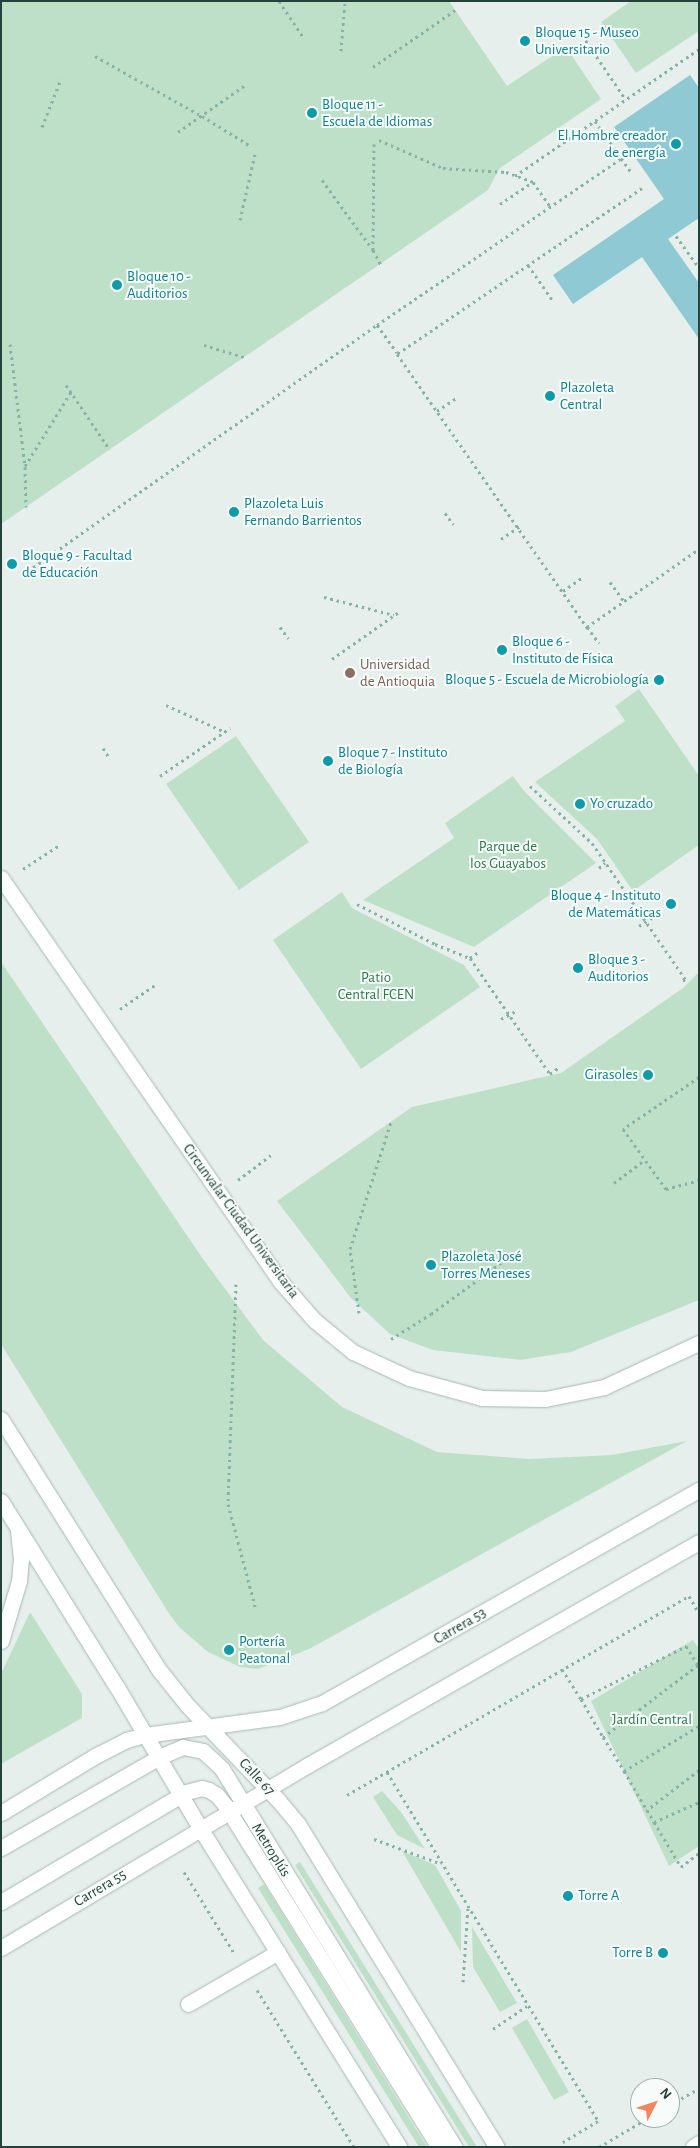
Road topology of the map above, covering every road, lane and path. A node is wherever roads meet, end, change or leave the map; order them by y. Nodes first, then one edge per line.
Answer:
1 (279, 1) edge
2 (345, 1) edge
3 (455, 10) dead end
4 (582, 35) dead end
5 (303, 37) dead end
6 (699, 49) edge
7 (341, 51) dead end
8 (95, 56) dead end
9 (373, 67) dead end
10 (61, 79) dead end
11 (245, 85) dead end
12 (626, 100) junction
13 (202, 116) junction
14 (595, 121) junction
15 (42, 127) dead end
16 (178, 132) dead end
17 (379, 140) dead end
18 (374, 144) dead end
19 (250, 145) dead end
20 (255, 154) dead end
21 (622, 158) junction
22 (631, 172) dead end
23 (515, 176) junction
24 (322, 180) dead end
25 (533, 182) junction
26 (642, 188) dead end
27 (500, 204) dead end
28 (550, 206) junction
29 (240, 220) dead end
30 (676, 236) dead end
31 (681, 243) junction
32 (676, 247) dead end
33 (373, 250) junction
34 (381, 264) dead end
35 (528, 265) junction
36 (699, 268) edge
37 (553, 301) dead end
38 (377, 325) junction
39 (10, 344) dead end
40 (204, 346) dead end
41 (397, 354) junction
42 (244, 358) dead end
43 (66, 385) dead end
44 (71, 392) junction
45 (458, 396) dead end
46 (437, 411) junction
47 (110, 450) dead end
48 (25, 467) junction
49 (26, 507) dead end
50 (445, 514) dead end
51 (453, 524) dead end
52 (519, 527) junction
53 (501, 539) dead end
54 (699, 549) edge
55 (28, 571) dead end
56 (583, 576) dead end
57 (610, 582) dead end
58 (563, 591) junction
59 (324, 596) dead end
60 (624, 601) junction
61 (400, 611) dead end
62 (395, 615) junction
63 (280, 627) dead end
64 (587, 627) junction
65 (288, 638) dead end
66 (599, 643) dead end
67 (332, 659) dead end
68 (166, 705) dead end
69 (230, 728) dead end
70 (224, 732) junction
71 (103, 748) dead end
72 (110, 759) dead end
73 (160, 776) dead end
74 (530, 786) dead end
75 (58, 846) dead end
76 (605, 863) junction
77 (599, 868) dead end
78 (3, 880) edge
79 (357, 904) dead end
80 (652, 918) dead end
81 (645, 922) junction
82 (639, 926) dead end
83 (477, 952) dead end
84 (470, 958) junction
85 (680, 983) dead end
86 (155, 985) dead end
87 (518, 1010) dead end
88 (509, 1015) junction
89 (501, 1019) dead end
90 (101, 1023) junction
91 (558, 1068) dead end
92 (699, 1076) edge
93 (390, 1122) dead end
94 (272, 1155) dead end
95 (645, 1160) junction
96 (699, 1180) edge
97 (614, 1183) dead end
98 (220, 1194) junction
99 (513, 1254) dead end
100 (236, 1284) dead end
101 (359, 1313) dead end
102 (391, 1339) dead end
103 (699, 1343) edge
104 (1, 1419) edge
105 (699, 1490) edge
106 (1, 1501) edge
107 (18, 1527) junction
108 (699, 1542) edge
109 (255, 1606) dead end
110 (699, 1613) edge
111 (1, 1642) edge
112 (698, 1665) edge
113 (562, 1669) junction
114 (581, 1699) junction
115 (699, 1726) edge
116 (208, 1727) junction
117 (145, 1735) junction
118 (603, 1737) junction
119 (158, 1757) junction
120 (699, 1770) edge
121 (624, 1771) junction
122 (387, 1772) junction
123 (267, 1788) junction
124 (181, 1795) junction
125 (347, 1795) dead end
126 (699, 1802) edge
127 (242, 1803) junction
128 (647, 1810) junction
129 (228, 1811) junction
130 (1, 1813) edge
131 (654, 1822) junction
132 (200, 1828) junction
133 (374, 1839) dead end
134 (1, 1848) edge
135 (699, 1853) edge
136 (442, 1864) junction
137 (184, 1872) dead end
138 (1, 1902) edge
139 (468, 1906) junction
140 (1, 1948) edge
141 (278, 1952) junction
142 (245, 1971) junction
143 (463, 1982) dead end
144 (188, 2004) dead end
145 (527, 2006) junction
146 (492, 2029) dead end
147 (699, 2088) edge
148 (680, 2099) edge
149 (631, 2128) edge
150 (563, 2142) dead end
151 (699, 2144) edge
152 (354, 2147) edge
153 (399, 2147) edge
154 (439, 2147) edge
155 (455, 2147) edge
156 (497, 2147) edge
157 (599, 2147) edge
158 (693, 2147) edge

1 - 5 path
2 - 7 path
3 - 9 path
4 - 12 path
6 - 12 path
8 - 13 path
10 - 15 path
11 - 13 path
12 - 14 path
13 - 16 path
13 - 19 path
14 - 21 path
14 - 23 path
17 - 23 path
18 - 33 path
20 - 29 path
21 - 22 path
21 - 28 path
23 - 25 path
24 - 33 path
25 - 27 path
25 - 28 path
26 - 35 path
28 - 38 path
30 - 31 path
31 - 32 path
31 - 36 path
33 - 34 path
35 - 37 path
35 - 41 path
38 - 41 path
38 - 55 path
39 - 48 path
40 - 42 path
41 - 46 path
43 - 44 path
44 - 47 path
44 - 48 path
45 - 46 path
46 - 52 path
48 - 49 path
50 - 51 path
52 - 53 path
52 - 58 path
54 - 60 path
56 - 58 path
57 - 60 path
58 - 64 path
59 - 62 path
60 - 64 path
61 - 62 path
62 - 67 path
63 - 65 path
64 - 66 path
68 - 70 path
69 - 70 path
70 - 73 path
71 - 72 path
74 - 76 path
75 - 78 path
76 - 77 path
76 - 81 path
78 - 90 main road, Circunvalar Ciudad Universitaria
79 - 84 path
80 - 81 path
81 - 82 path
81 - 85 path
83 - 84 path
84 - 88 path
86 - 90 path
87 - 88 path
88 - 89 path
88 - 91 path
90 - 98 main road, Circunvalar Ciudad Universitaria
92 - 95 path
93 - 101 path
94 - 98 path
95 - 96 path
95 - 97 path
98 - 103 main road, Circunvalar Ciudad Universitaria
99 - 102 path
100 - 109 path
104 - 116 main road, Calle 67
105 - 116 main road, Carrera 53
106 - 107 main road
107 - 111 main road
107 - 117 main road
108 - 123 main road
110 - 113 path
112 - 114 path
112 - 118 path
113 - 114 path
113 - 122 path
114 - 118 path
115 - 121 path
116 - 117 main road, Carrera 53
116 - 123 main road, Calle 67
117 - 119 main road
117 - 130 main road
118 - 121 path
119 - 124 main road
119 - 127 main road, Metroplús
119 - 134 main road, Metroplús
120 - 128 path
121 - 128 path
122 - 125 path
122 - 136 path
123 - 127 main road, Carrera 55
123 - 156 main road, Calle 67
124 - 129 main road, Metroplús
124 - 132 main road
124 - 138 main road, Metroplús
126 - 131 path
127 - 129 main road, Carrera 55
127 - 155 main road, Metroplús
128 - 131 path
129 - 132 main road, Carrera 55
129 - 154 main road, Metroplús
131 - 135 path
132 - 140 main road, Carrera 55
132 - 141 main road
133 - 136 path
136 - 139 path
137 - 142 path
139 - 143 path
139 - 145 path
141 - 142 main road
141 - 153 main road
142 - 144 main road
142 - 152 path
145 - 146 path
145 - 150 path
147 - 148 path
149 - 157 path
151 - 158 main road

